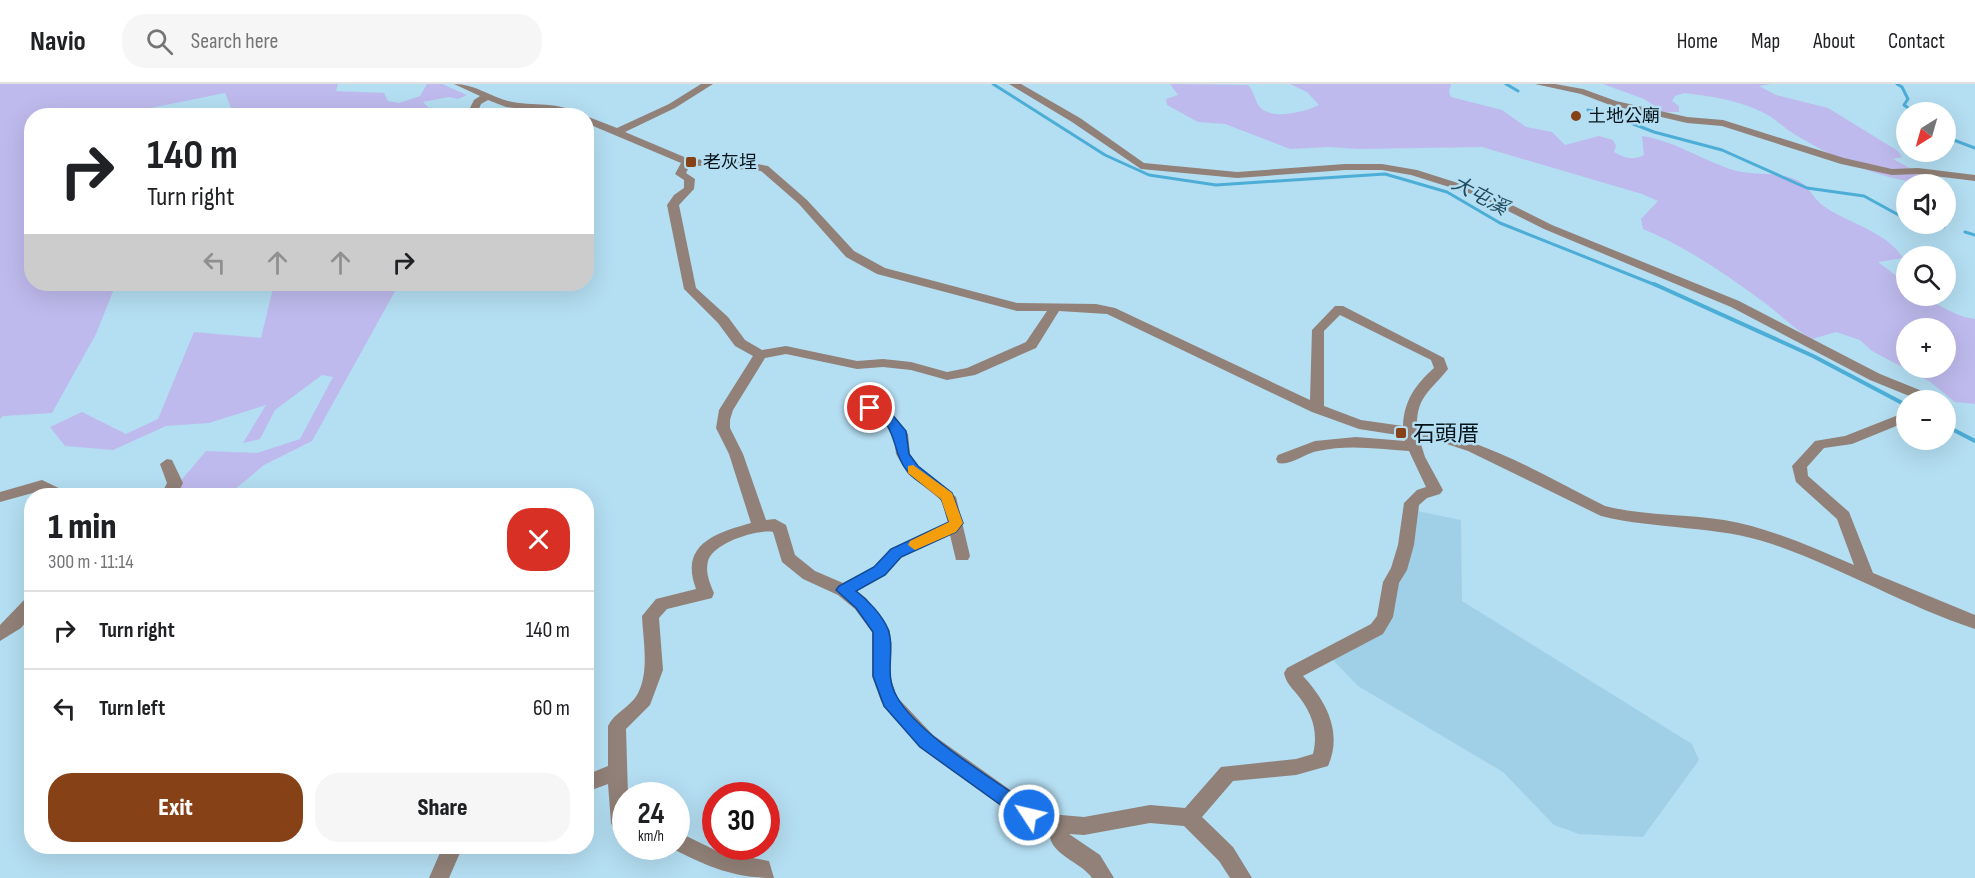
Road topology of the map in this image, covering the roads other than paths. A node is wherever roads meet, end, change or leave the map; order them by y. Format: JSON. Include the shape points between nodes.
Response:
{"nodes":[{"id":1,"x":459,"y":84,"type":"edge"},
{"id":2,"x":708,"y":84,"type":"edge"},
{"id":3,"x":1014,"y":84,"type":"edge"},
{"id":4,"x":1540,"y":84,"type":"edge"},
{"id":5,"x":486,"y":97,"type":"junction"},
{"id":6,"x":474,"y":108,"type":"edge"},
{"id":7,"x":544,"y":108,"type":"edge"},
{"id":8,"x":594,"y":122,"type":"edge"},
{"id":9,"x":620,"y":131,"type":"junction"},
{"id":10,"x":687,"y":162,"type":"junction"},
{"id":11,"x":1975,"y":178,"type":"edge"},
{"id":12,"x":1056,"y":307,"type":"junction"},
{"id":13,"x":760,"y":355,"type":"junction"},
{"id":14,"x":1907,"y":390,"type":"edge"},
{"id":15,"x":870,"y":408,"type":"dead end"},
{"id":16,"x":1317,"y":409,"type":"junction"},
{"id":17,"x":1896,"y":421,"type":"edge"},
{"id":18,"x":1410,"y":430,"type":"junction"},
{"id":19,"x":1415,"y":447,"type":"junction"},
{"id":20,"x":1283,"y":459,"type":"dead end"},
{"id":21,"x":167,"y":464,"type":"dead end"},
{"id":22,"x":32,"y":488,"type":"edge"},
{"id":23,"x":47,"y":488,"type":"edge"},
{"id":24,"x":172,"y":488,"type":"edge"},
{"id":25,"x":24,"y":490,"type":"edge"},
{"id":26,"x":0,"y":497,"type":"edge"},
{"id":27,"x":956,"y":523,"type":"junction"},
{"id":28,"x":760,"y":526,"type":"junction"},
{"id":29,"x":962,"y":556,"type":"dead end"},
{"id":30,"x":1867,"y":578,"type":"junction"},
{"id":31,"x":844,"y":590,"type":"junction"},
{"id":32,"x":24,"y":612,"type":"edge"},
{"id":33,"x":1975,"y":622,"type":"edge"},
{"id":34,"x":0,"y":634,"type":"edge"},
{"id":35,"x":617,"y":771,"type":"junction"},
{"id":36,"x":594,"y":781,"type":"edge"},
{"id":37,"x":618,"y":782,"type":"edge"},
{"id":38,"x":1189,"y":817,"type":"junction"},
{"id":39,"x":1061,"y":825,"type":"junction"},
{"id":40,"x":690,"y":847,"type":"edge"},
{"id":41,"x":450,"y":854,"type":"edge"},
{"id":42,"x":439,"y":878,"type":"edge"},
{"id":43,"x":764,"y":878,"type":"edge"},
{"id":44,"x":1104,"y":878,"type":"edge"},
{"id":45,"x":1242,"y":878,"type":"edge"}],
"edges":[{"from":1,"to":5,"type":"street"},
{"from":2,"to":9,"type":"street"},
{"from":3,"to":14,"type":"street","via":[[1076,120],[1141,166],[1237,175],[1382,166],[1482,194],[1548,226],[1735,304]]},
{"from":4,"to":11,"type":"street","via":[[1687,120],[1723,123],[1841,161],[1892,172]]},
{"from":5,"to":6,"type":"street"},
{"from":5,"to":7,"type":"street","via":[[506,104]]},
{"from":8,"to":9,"type":"street"},
{"from":9,"to":10,"type":"street","via":[[632,140]]},
{"from":10,"to":12,"type":"street","via":[[764,168],[803,202],[850,254],[881,271],[1017,307]]},
{"from":10,"to":13,"type":"street","via":[[680,174],[690,179],[690,189],[678,197],[674,206],[690,289],[741,343]]},
{"from":12,"to":13,"type":"street","via":[[1031,345],[970,372],[947,376],[911,366],[857,365],[786,350]]},
{"from":12,"to":16,"type":"street","via":[[1096,308],[1125,317]]},
{"from":13,"to":28,"type":"street","via":[[726,410],[723,428]]},
{"from":15,"to":27,"type":"street","via":[[880,409],[901,434],[903,454],[913,470],[948,497]]},
{"from":16,"to":18,"type":"street","via":[[1359,424]]},
{"from":16,"to":18,"type":"street","via":[[1318,330],[1339,309],[1437,358],[1441,369],[1426,380],[1413,399]]},
{"from":17,"to":30,"type":"street","via":[[1847,441],[1820,444],[1799,466],[1801,478],[1844,516]]},
{"from":18,"to":19,"type":"street"},
{"from":18,"to":30,"type":"street","via":[[1473,447],[1601,510],[1724,526],[1776,539]]},
{"from":19,"to":20,"type":"street","via":[[1345,443],[1315,446]]},
{"from":19,"to":38,"type":"street","via":[[1435,490],[1412,503],[1406,545],[1391,582],[1385,616],[1377,629],[1293,673],[1312,698],[1327,734],[1321,760],[1296,767],[1228,773]]},
{"from":21,"to":24,"type":"street","via":[[175,483]]},
{"from":22,"to":23,"type":"street"},
{"from":25,"to":26,"type":"street"},
{"from":27,"to":29,"type":"street"},
{"from":27,"to":31,"type":"street","via":[[896,553],[880,571]]},
{"from":28,"to":31,"type":"street","via":[[775,525],[780,529],[788,558],[809,574]]},
{"from":28,"to":35,"type":"street","via":[[713,542],[706,550],[699,570],[706,593],[662,604],[650,616],[654,670],[644,700],[617,726]]},
{"from":30,"to":33,"type":"street"},
{"from":31,"to":39,"type":"street","via":[[861,604],[881,631],[881,676],[890,702],[926,741],[1029,815]]},
{"from":32,"to":34,"type":"street"},
{"from":35,"to":36,"type":"street"},
{"from":35,"to":37,"type":"street"},
{"from":38,"to":39,"type":"street","via":[[1150,814]]},
{"from":38,"to":45,"type":"street","via":[[1226,854]]},
{"from":39,"to":44,"type":"street","via":[[1062,842],[1093,862]]},
{"from":40,"to":43,"type":"street","via":[[717,861],[762,868]]},
{"from":41,"to":42,"type":"street"}]}
